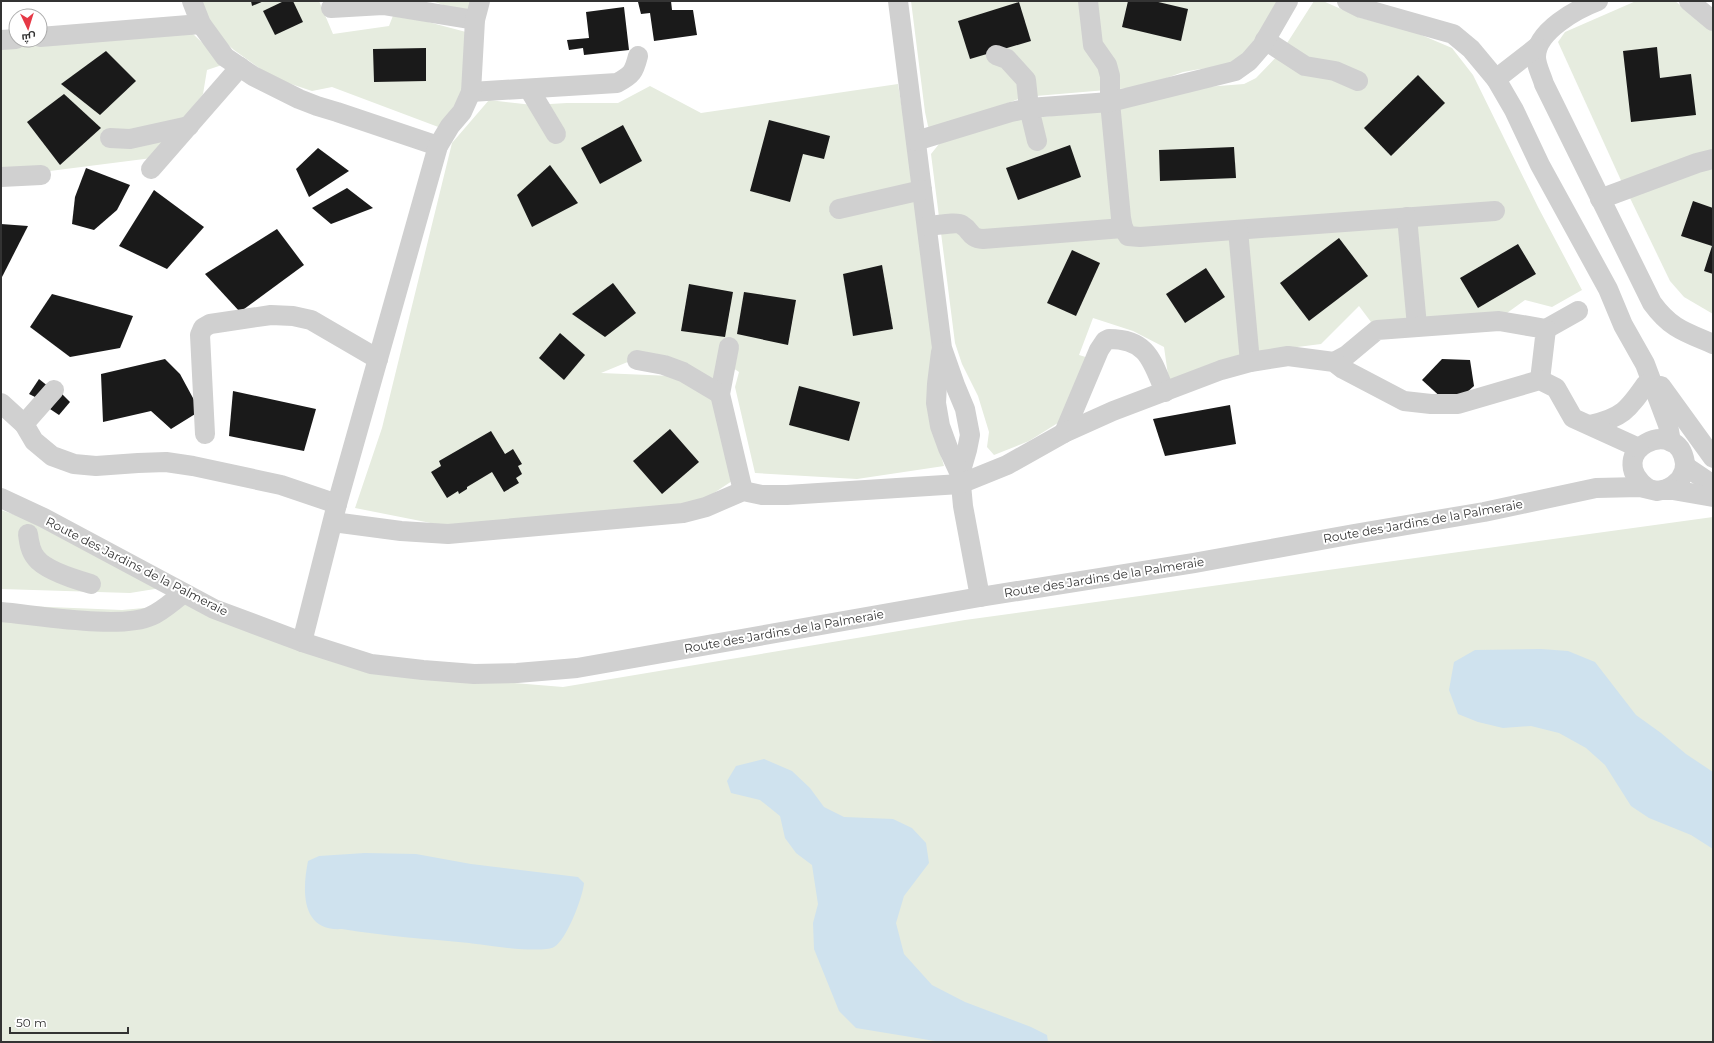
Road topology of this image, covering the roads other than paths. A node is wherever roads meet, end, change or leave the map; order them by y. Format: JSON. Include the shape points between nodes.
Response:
{"nodes":[{"id":1,"x":192,"y":1,"type":"edge"},
{"id":2,"x":480,"y":1,"type":"edge"},
{"id":3,"x":898,"y":1,"type":"edge"},
{"id":4,"x":1088,"y":1,"type":"edge"},
{"id":5,"x":1288,"y":1,"type":"edge"},
{"id":6,"x":1347,"y":1,"type":"edge"},
{"id":7,"x":1598,"y":1,"type":"edge"},
{"id":8,"x":1689,"y":1,"type":"edge"},
{"id":9,"x":331,"y":8,"type":"dead end"},
{"id":10,"x":475,"y":20,"type":"junction"},
{"id":11,"x":1713,"y":21,"type":"edge"},
{"id":12,"x":201,"y":24,"type":"junction"},
{"id":13,"x":48,"y":36,"type":"edge"},
{"id":14,"x":1265,"y":40,"type":"junction"},
{"id":15,"x":1537,"y":47,"type":"junction"},
{"id":16,"x":638,"y":56,"type":"dead end"},
{"id":17,"x":996,"y":56,"type":"dead end"},
{"id":18,"x":240,"y":67,"type":"junction"},
{"id":19,"x":1496,"y":79,"type":"junction"},
{"id":20,"x":1358,"y":81,"type":"dead end"},
{"id":21,"x":529,"y":89,"type":"junction"},
{"id":22,"x":471,"y":92,"type":"junction"},
{"id":23,"x":1110,"y":102,"type":"junction"},
{"id":24,"x":1029,"y":108,"type":"junction"},
{"id":25,"x":189,"y":126,"type":"junction"},
{"id":26,"x":556,"y":134,"type":"dead end"},
{"id":27,"x":110,"y":138,"type":"dead end"},
{"id":28,"x":1037,"y":141,"type":"dead end"},
{"id":29,"x":916,"y":142,"type":"junction"},
{"id":30,"x":438,"y":146,"type":"junction"},
{"id":31,"x":1713,"y":159,"type":"edge"},
{"id":32,"x":151,"y":169,"type":"dead end"},
{"id":33,"x":41,"y":175,"type":"dead end"},
{"id":34,"x":1,"y":177,"type":"edge"},
{"id":35,"x":922,"y":190,"type":"junction"},
{"id":36,"x":1600,"y":199,"type":"junction"},
{"id":37,"x":839,"y":209,"type":"dead end"},
{"id":38,"x":1495,"y":211,"type":"dead end"},
{"id":39,"x":1408,"y":217,"type":"junction"},
{"id":40,"x":927,"y":226,"type":"junction"},
{"id":41,"x":1123,"y":228,"type":"junction"},
{"id":42,"x":1238,"y":230,"type":"junction"},
{"id":43,"x":1578,"y":311,"type":"dead end"},
{"id":44,"x":1417,"y":326,"type":"junction"},
{"id":45,"x":1546,"y":329,"type":"junction"},
{"id":46,"x":1713,"y":344,"type":"edge"},
{"id":47,"x":729,"y":347,"type":"dead end"},
{"id":48,"x":942,"y":348,"type":"junction"},
{"id":49,"x":378,"y":359,"type":"junction"},
{"id":50,"x":637,"y":360,"type":"dead end"},
{"id":51,"x":1250,"y":362,"type":"junction"},
{"id":52,"x":1334,"y":362,"type":"junction"},
{"id":53,"x":1645,"y":364,"type":"junction"},
{"id":54,"x":1540,"y":380,"type":"junction"},
{"id":55,"x":1646,"y":384,"type":"junction"},
{"id":56,"x":54,"y":390,"type":"dead end"},
{"id":57,"x":1165,"y":392,"type":"junction"},
{"id":58,"x":720,"y":394,"type":"junction"},
{"id":59,"x":1,"y":403,"type":"edge"},
{"id":60,"x":24,"y":424,"type":"junction"},
{"id":61,"x":1590,"y":425,"type":"junction"},
{"id":62,"x":205,"y":434,"type":"dead end"},
{"id":63,"x":1064,"y":434,"type":"junction"},
{"id":64,"x":1671,"y":442,"type":"junction"},
{"id":65,"x":1641,"y":450,"type":"junction"},
{"id":66,"x":1713,"y":458,"type":"edge"},
{"id":67,"x":1685,"y":466,"type":"junction"},
{"id":68,"x":960,"y":479,"type":"junction"},
{"id":69,"x":1713,"y":485,"type":"edge"},
{"id":70,"x":1596,"y":488,"type":"junction"},
{"id":71,"x":1647,"y":488,"type":"junction"},
{"id":72,"x":1667,"y":489,"type":"junction"},
{"id":73,"x":743,"y":491,"type":"junction"},
{"id":74,"x":1713,"y":497,"type":"edge"},
{"id":75,"x":1,"y":498,"type":"edge"},
{"id":76,"x":20,"y":506,"type":"junction"},
{"id":77,"x":335,"y":513,"type":"junction"},
{"id":78,"x":44,"y":518,"type":"junction"},
{"id":79,"x":28,"y":534,"type":"junction"},
{"id":80,"x":92,"y":584,"type":"dead end"},
{"id":81,"x":184,"y":592,"type":"junction"},
{"id":82,"x":980,"y":597,"type":"junction"},
{"id":83,"x":1,"y":612,"type":"edge"},
{"id":84,"x":302,"y":642,"type":"junction"}],
"edges":[{"from":1,"to":12,"type":"street"},
{"from":2,"to":10,"type":"street"},
{"from":3,"to":29,"type":"street"},
{"from":4,"to":23,"type":"street","via":[[1093,45],[1107,65],[1110,76]]},
{"from":5,"to":14,"type":"street"},
{"from":6,"to":19,"type":"street","via":[[1361,8],[1453,34],[1471,49]]},
{"from":7,"to":15,"type":"street","via":[[1557,24],[1545,34]]},
{"from":8,"to":11,"type":"street"},
{"from":9,"to":10,"type":"street","via":[[383,5]]},
{"from":10,"to":22,"type":"street"},
{"from":12,"to":13,"type":"street"},
{"from":12,"to":18,"type":"street","via":[[225,56]]},
{"from":14,"to":20,"type":"street","via":[[1305,66],[1335,71]]},
{"from":14,"to":23,"type":"street","via":[[1249,61],[1235,71]]},
{"from":15,"to":19,"type":"street"},
{"from":15,"to":36,"type":"street","via":[[1536,58],[1544,84]]},
{"from":16,"to":21,"type":"street","via":[[634,71],[628,78],[616,83]]},
{"from":17,"to":24,"type":"street","via":[[1007,59],[1026,80]]},
{"from":18,"to":25,"type":"street"},
{"from":18,"to":30,"type":"street","via":[[299,100]]},
{"from":19,"to":53,"type":"street"},
{"from":21,"to":22,"type":"street"},
{"from":21,"to":26,"type":"street"},
{"from":22,"to":30,"type":"street","via":[[462,112]]},
{"from":23,"to":24,"type":"street"},
{"from":23,"to":41,"type":"street"},
{"from":24,"to":28,"type":"street"},
{"from":24,"to":29,"type":"street"},
{"from":25,"to":27,"type":"street","via":[[130,139]]},
{"from":25,"to":32,"type":"street"},
{"from":29,"to":35,"type":"street"},
{"from":30,"to":49,"type":"street"},
{"from":31,"to":36,"type":"street"},
{"from":33,"to":34,"type":"street"},
{"from":35,"to":37,"type":"street"},
{"from":35,"to":40,"type":"street"},
{"from":36,"to":46,"type":"street","via":[[1643,287],[1662,316],[1676,328]]},
{"from":38,"to":39,"type":"street"},
{"from":39,"to":42,"type":"street"},
{"from":39,"to":44,"type":"street"},
{"from":40,"to":41,"type":"street","via":[[962,224],[972,237],[983,239]]},
{"from":40,"to":48,"type":"street"},
{"from":41,"to":42,"type":"street","via":[[1128,236],[1140,238]]},
{"from":42,"to":51,"type":"street"},
{"from":43,"to":45,"type":"street"},
{"from":44,"to":45,"type":"street","via":[[1498,321]]},
{"from":44,"to":52,"type":"street","via":[[1377,330],[1347,355]]},
{"from":45,"to":54,"type":"street"},
{"from":47,"to":58,"type":"street"},
{"from":48,"to":68,"type":"street","via":[[936,384],[936,403],[940,426]]},
{"from":48,"to":68,"type":"street","via":[[965,409],[970,435]]},
{"from":49,"to":62,"type":"street","via":[[311,320],[293,316],[271,315],[210,324],[203,328],[200,335]]},
{"from":49,"to":77,"type":"street"},
{"from":50,"to":58,"type":"street","via":[[683,372]]},
{"from":51,"to":52,"type":"street","via":[[1288,356]]},
{"from":51,"to":57,"type":"street","via":[[1221,370]]},
{"from":52,"to":54,"type":"street","via":[[1404,401],[1431,404],[1458,404]]},
{"from":53,"to":55,"type":"street"},
{"from":53,"to":64,"type":"street","via":[[1668,425]]},
{"from":53,"to":66,"type":"street"},
{"from":54,"to":61,"type":"street","via":[[1556,388],[1572,418]]},
{"from":55,"to":61,"type":"street","via":[[1631,407],[1607,421]]},
{"from":55,"to":65,"type":"street","via":[[1654,419]]},
{"from":56,"to":60,"type":"street"},
{"from":57,"to":63,"type":"street","via":[[1113,411]]},
{"from":57,"to":63,"type":"street","via":[[1152,361],[1144,350],[1135,344],[1109,339],[1099,350]]},
{"from":58,"to":73,"type":"street"},
{"from":59,"to":60,"type":"street"},
{"from":60,"to":77,"type":"street","via":[[34,441],[52,456],[74,464],[96,466],[166,462],[193,466],[281,485]]},
{"from":61,"to":65,"type":"street"},
{"from":63,"to":68,"type":"street","via":[[1007,465]]},
{"from":64,"to":65,"type":"street","via":[[1660,439]]},
{"from":64,"to":67,"type":"street","via":[[1684,456]]},
{"from":65,"to":70,"type":"street","name":"Route des Jardins de la Palmeraie"},
{"from":65,"to":71,"type":"street","via":[[1634,473],[1639,482]]},
{"from":67,"to":69,"type":"street"},
{"from":67,"to":72,"type":"street","via":[[1676,484]]},
{"from":68,"to":73,"type":"street","via":[[787,495],[762,495]]},
{"from":68,"to":82,"type":"street"},
{"from":70,"to":71,"type":"street","name":"Route des Jardins de la Palmeraie"},
{"from":70,"to":82,"type":"street","name":"Route des Jardins de la Palmeraie","via":[[1484,512],[1194,563]]},
{"from":71,"to":72,"type":"street","name":"Route des Jardins de la Palmeraie","via":[[1657,491]]},
{"from":72,"to":74,"type":"street","name":"Route des Jardins de la Palmeraie"},
{"from":73,"to":77,"type":"street","via":[[706,507],[683,513],[448,534],[401,531]]},
{"from":75,"to":76,"type":"street","name":"Route des Jardins de la Palmeraie"},
{"from":76,"to":78,"type":"street","name":"Route des Jardins de la Palmeraie"},
{"from":76,"to":79,"type":"street"},
{"from":77,"to":84,"type":"street"},
{"from":78,"to":79,"type":"street"},
{"from":78,"to":81,"type":"street","name":"Route des Jardins de la Palmeraie"},
{"from":79,"to":80,"type":"street","via":[[30,548],[36,558],[45,565]]},
{"from":81,"to":83,"type":"street","via":[[151,616],[133,620],[103,622]]},
{"from":81,"to":84,"type":"street","name":"Route des Jardins de la Palmeraie","via":[[214,608]]},
{"from":82,"to":84,"type":"street","name":"Route des Jardins de la Palmeraie","via":[[577,668],[517,673],[474,674],[371,664]]}]}
